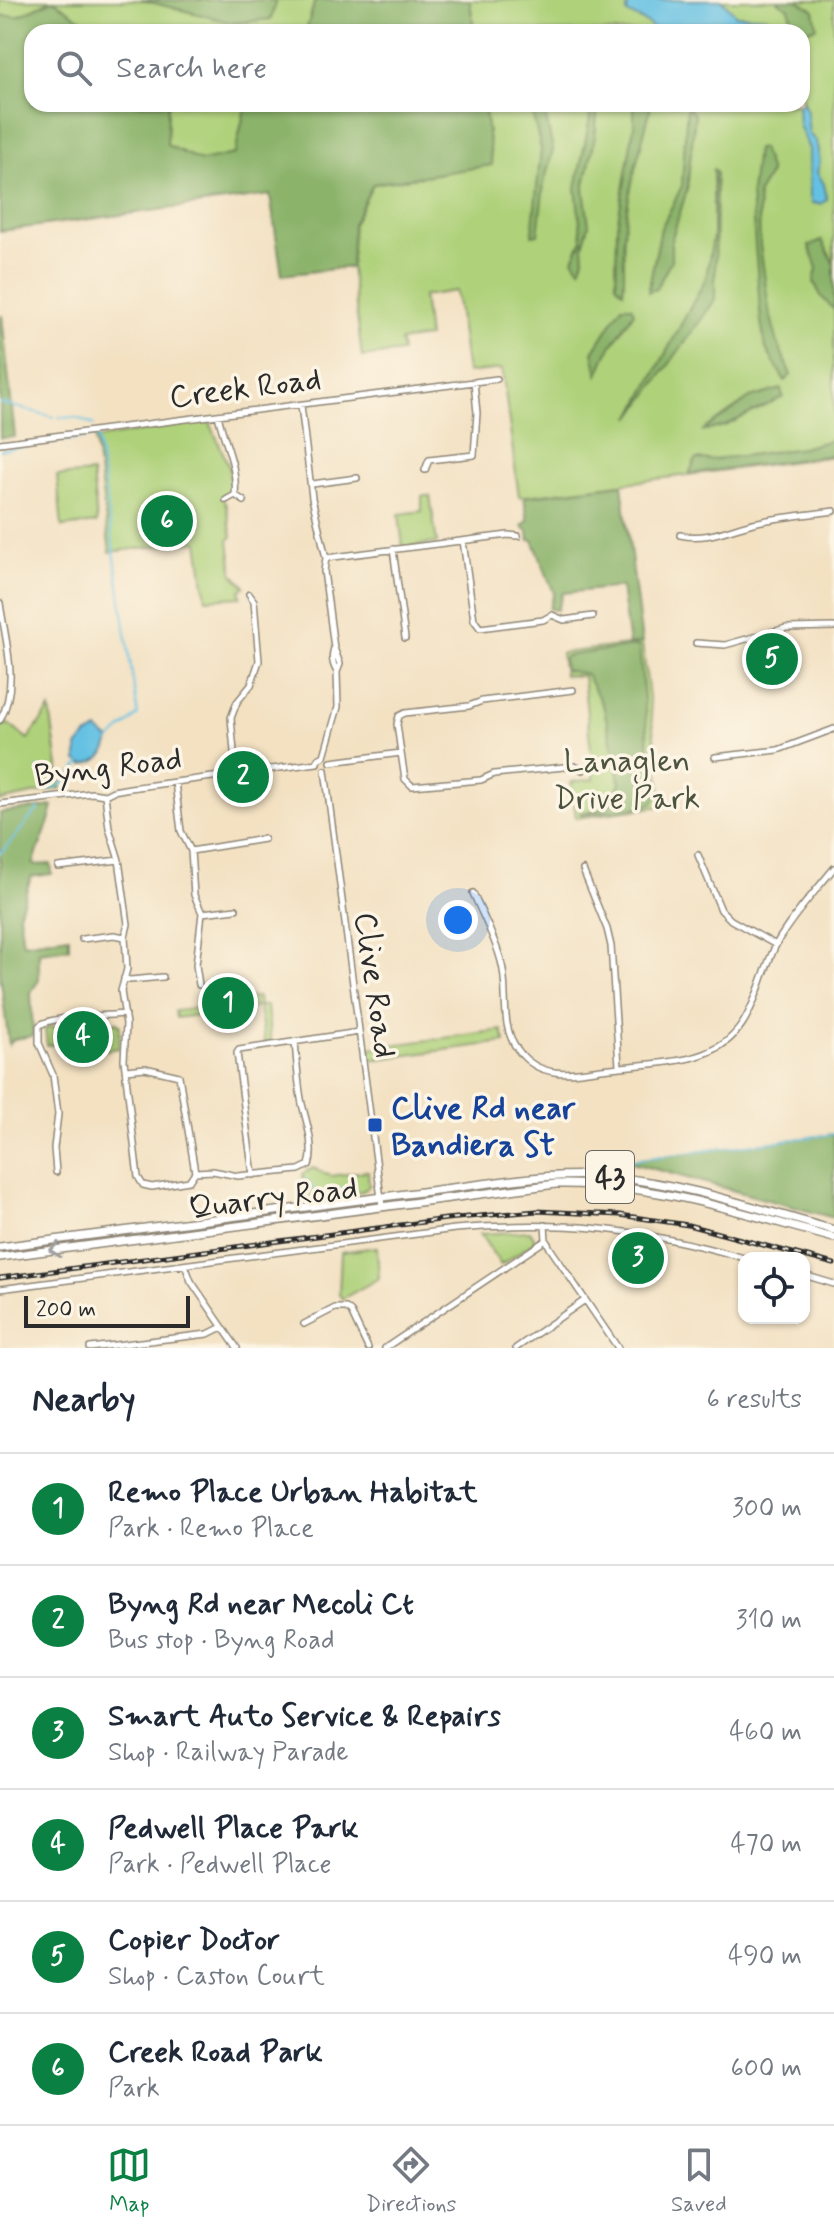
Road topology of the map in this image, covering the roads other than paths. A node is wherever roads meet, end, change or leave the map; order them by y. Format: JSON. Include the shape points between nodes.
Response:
{"nodes":[{"id":1,"x":497,"y":379,"type":"dead end"},
{"id":2,"x":474,"y":382,"type":"junction"},
{"id":3,"x":301,"y":405,"type":"junction"},
{"id":4,"x":218,"y":415,"type":"junction"},
{"id":5,"x":0,"y":443,"type":"edge"},
{"id":6,"x":425,"y":470,"type":"dead end"},
{"id":7,"x":357,"y":478,"type":"dead end"},
{"id":8,"x":312,"y":484,"type":"junction"},
{"id":9,"x":235,"y":495,"type":"junction"},
{"id":10,"x":226,"y":500,"type":"dead end"},
{"id":11,"x":244,"y":501,"type":"dead end"},
{"id":12,"x":834,"y":511,"type":"edge"},
{"id":13,"x":680,"y":535,"type":"dead end"},
{"id":14,"x":518,"y":536,"type":"dead end"},
{"id":15,"x":463,"y":541,"type":"junction"},
{"id":16,"x":393,"y":549,"type":"junction"},
{"id":17,"x":326,"y":558,"type":"junction"},
{"id":18,"x":249,"y":594,"type":"dead end"},
{"id":19,"x":0,"y":603,"type":"edge"},
{"id":20,"x":593,"y":616,"type":"dead end"},
{"id":21,"x":834,"y":627,"type":"edge"},
{"id":22,"x":405,"y":638,"type":"dead end"},
{"id":23,"x":696,"y":643,"type":"dead end"},
{"id":24,"x":9,"y":666,"type":"junction"},
{"id":25,"x":0,"y":667,"type":"edge"},
{"id":26,"x":573,"y":690,"type":"dead end"},
{"id":27,"x":0,"y":720,"type":"edge"},
{"id":28,"x":834,"y":729,"type":"edge"},
{"id":29,"x":401,"y":753,"type":"junction"},
{"id":30,"x":324,"y":756,"type":"junction"},
{"id":31,"x":715,"y":757,"type":"dead end"},
{"id":32,"x":331,"y":762,"type":"junction"},
{"id":33,"x":317,"y":763,"type":"junction"},
{"id":34,"x":325,"y":770,"type":"junction"},
{"id":35,"x":583,"y":770,"type":"dead end"},
{"id":36,"x":236,"y":774,"type":"junction"},
{"id":37,"x":175,"y":782,"type":"junction"},
{"id":38,"x":105,"y":795,"type":"junction"},
{"id":39,"x":0,"y":804,"type":"edge"},
{"id":40,"x":264,"y":839,"type":"dead end"},
{"id":41,"x":191,"y":851,"type":"junction"},
{"id":42,"x":698,"y":855,"type":"dead end"},
{"id":43,"x":119,"y":860,"type":"junction"},
{"id":44,"x":58,"y":867,"type":"dead end"},
{"id":45,"x":834,"y":868,"type":"edge"},
{"id":46,"x":583,"y":870,"type":"dead end"},
{"id":47,"x":473,"y":893,"type":"dead end"},
{"id":48,"x":236,"y":909,"type":"dead end"},
{"id":49,"x":202,"y":913,"type":"junction"},
{"id":50,"x":125,"y":937,"type":"junction"},
{"id":51,"x":82,"y":939,"type":"dead end"},
{"id":52,"x":776,"y":945,"type":"junction"},
{"id":53,"x":163,"y":977,"type":"dead end"},
{"id":54,"x":124,"y":978,"type":"junction"},
{"id":55,"x":199,"y":985,"type":"dead end"},
{"id":56,"x":125,"y":1014,"type":"junction"},
{"id":57,"x":359,"y":1032,"type":"junction"},
{"id":58,"x":295,"y":1042,"type":"junction"},
{"id":59,"x":619,"y":1066,"type":"junction"},
{"id":60,"x":126,"y":1070,"type":"junction"},
{"id":61,"x":56,"y":1172,"type":"dead end"},
{"id":62,"x":195,"y":1172,"type":"junction"},
{"id":63,"x":253,"y":1175,"type":"junction"},
{"id":64,"x":381,"y":1197,"type":"junction"},
{"id":65,"x":382,"y":1206,"type":"junction"},
{"id":66,"x":280,"y":1210,"type":"junction"},
{"id":67,"x":281,"y":1220,"type":"junction"},
{"id":68,"x":545,"y":1225,"type":"junction"},
{"id":69,"x":834,"y":1230,"type":"edge"},
{"id":70,"x":834,"y":1238,"type":"edge"},
{"id":71,"x":546,"y":1240,"type":"junction"},
{"id":72,"x":0,"y":1247,"type":"edge"},
{"id":73,"x":0,"y":1257,"type":"edge"},
{"id":74,"x":738,"y":1257,"type":"edge"},
{"id":75,"x":185,"y":1265,"type":"junction"},
{"id":76,"x":810,"y":1277,"type":"edge"},
{"id":77,"x":834,"y":1284,"type":"edge"},
{"id":78,"x":0,"y":1289,"type":"edge"},
{"id":79,"x":585,"y":1300,"type":"junction"},
{"id":80,"x":304,"y":1324,"type":"dead end"},
{"id":81,"x":222,"y":1327,"type":"junction"},
{"id":82,"x":90,"y":1348,"type":"edge"},
{"id":83,"x":237,"y":1348,"type":"edge"},
{"id":84,"x":368,"y":1348,"type":"edge"},
{"id":85,"x":385,"y":1348,"type":"edge"},
{"id":86,"x":516,"y":1348,"type":"edge"},
{"id":87,"x":618,"y":1348,"type":"edge"}],
"edges":[{"from":1,"to":2,"type":"street","name":"Creek Road"},
{"from":2,"to":3,"type":"street","name":"Creek Road"},
{"from":2,"to":6,"type":"street","via":[[475,452],[429,460]]},
{"from":3,"to":4,"type":"street","name":"Creek Road"},
{"from":3,"to":8,"type":"street"},
{"from":4,"to":5,"type":"street","name":"Creek Road"},
{"from":4,"to":9,"type":"street","via":[[234,463]]},
{"from":7,"to":8,"type":"street"},
{"from":8,"to":17,"type":"street"},
{"from":9,"to":10,"type":"street"},
{"from":9,"to":11,"type":"street"},
{"from":12,"to":13,"type":"street","via":[[752,523],[707,537]]},
{"from":14,"to":15,"type":"street"},
{"from":15,"to":16,"type":"street"},
{"from":15,"to":20,"type":"street","via":[[478,626],[552,615],[564,620]]},
{"from":16,"to":17,"type":"street"},
{"from":16,"to":22,"type":"street"},
{"from":17,"to":30,"type":"street","via":[[338,654],[338,707]]},
{"from":18,"to":36,"type":"street","via":[[259,661],[231,718]]},
{"from":19,"to":24,"type":"street"},
{"from":21,"to":23,"type":"street","via":[[786,628],[725,645]]},
{"from":24,"to":25,"type":"street"},
{"from":24,"to":27,"type":"street","via":[[11,694]]},
{"from":26,"to":29,"type":"street","via":[[402,714],[397,724]]},
{"from":28,"to":31,"type":"street","via":[[778,750]]},
{"from":29,"to":32,"type":"street"},
{"from":29,"to":35,"type":"street","via":[[405,779],[412,786],[574,766]]},
{"from":30,"to":32,"type":"street"},
{"from":30,"to":33,"type":"street"},
{"from":32,"to":34,"type":"street"},
{"from":33,"to":34,"type":"street"},
{"from":33,"to":36,"type":"street","name":"Byng Road"},
{"from":34,"to":57,"type":"street","name":"Clive Road"},
{"from":36,"to":37,"type":"street","name":"Byng Road"},
{"from":37,"to":38,"type":"street","name":"Byng Road"},
{"from":37,"to":41,"type":"street","via":[[181,831]]},
{"from":38,"to":39,"type":"street","name":"Byng Road"},
{"from":38,"to":43,"type":"street"},
{"from":40,"to":41,"type":"street"},
{"from":41,"to":49,"type":"street","via":[[194,895]]},
{"from":42,"to":52,"type":"street","via":[[721,910]]},
{"from":43,"to":44,"type":"street"},
{"from":43,"to":50,"type":"street","via":[[128,924]]},
{"from":45,"to":52,"type":"street"},
{"from":46,"to":59,"type":"street","via":[[611,946]]},
{"from":47,"to":59,"type":"street","via":[[502,964],[508,1031],[524,1058],[557,1074]]},
{"from":48,"to":49,"type":"street"},
{"from":49,"to":55,"type":"street"},
{"from":50,"to":51,"type":"street"},
{"from":50,"to":54,"type":"street"},
{"from":52,"to":59,"type":"street","via":[[750,1014],[729,1041],[703,1055]]},
{"from":53,"to":54,"type":"street"},
{"from":54,"to":56,"type":"street"},
{"from":56,"to":60,"type":"street"},
{"from":56,"to":61,"type":"street","via":[[56,1019],[39,1026],[58,1114]]},
{"from":57,"to":58,"type":"street"},
{"from":57,"to":64,"type":"street","name":"Clive Road"},
{"from":58,"to":63,"type":"street","via":[[311,1159],[304,1169]]},
{"from":58,"to":63,"type":"street","via":[[237,1053]]},
{"from":60,"to":62,"type":"street","via":[[145,1068],[179,1076]]},
{"from":60,"to":62,"type":"street","via":[[143,1185],[185,1182]]},
{"from":62,"to":63,"type":"street"},
{"from":64,"to":65,"type":"street","name":"Clive Road"},
{"from":64,"to":66,"type":"main road","name":"Quarry Road","number":"43"},
{"from":64,"to":69,"type":"main road","name":"Quarry Road","number":"43","via":[[544,1177],[610,1177],[676,1188]]},
{"from":65,"to":67,"type":"main road","name":"Quarry Road","number":"43"},
{"from":65,"to":70,"type":"main road","name":"Quarry Road","number":"43","via":[[533,1186],[597,1184],[675,1195]]},
{"from":66,"to":67,"type":"main road"},
{"from":66,"to":72,"type":"main road","name":"Quarry Road","number":"43"},
{"from":67,"to":73,"type":"main road","name":"Quarry Road","number":"43","one_way":true},
{"from":68,"to":71,"type":"street"},
{"from":68,"to":74,"type":"street","via":[[638,1232]]},
{"from":68,"to":75,"type":"street","via":[[455,1229]]},
{"from":71,"to":79,"type":"street"},
{"from":71,"to":85,"type":"street"},
{"from":75,"to":78,"type":"street"},
{"from":75,"to":81,"type":"street"},
{"from":76,"to":77,"type":"street"},
{"from":79,"to":86,"type":"street"},
{"from":79,"to":87,"type":"street"},
{"from":80,"to":84,"type":"street","via":[[346,1308]]},
{"from":81,"to":82,"type":"street","via":[[208,1334]]},
{"from":81,"to":83,"type":"street"}]}
